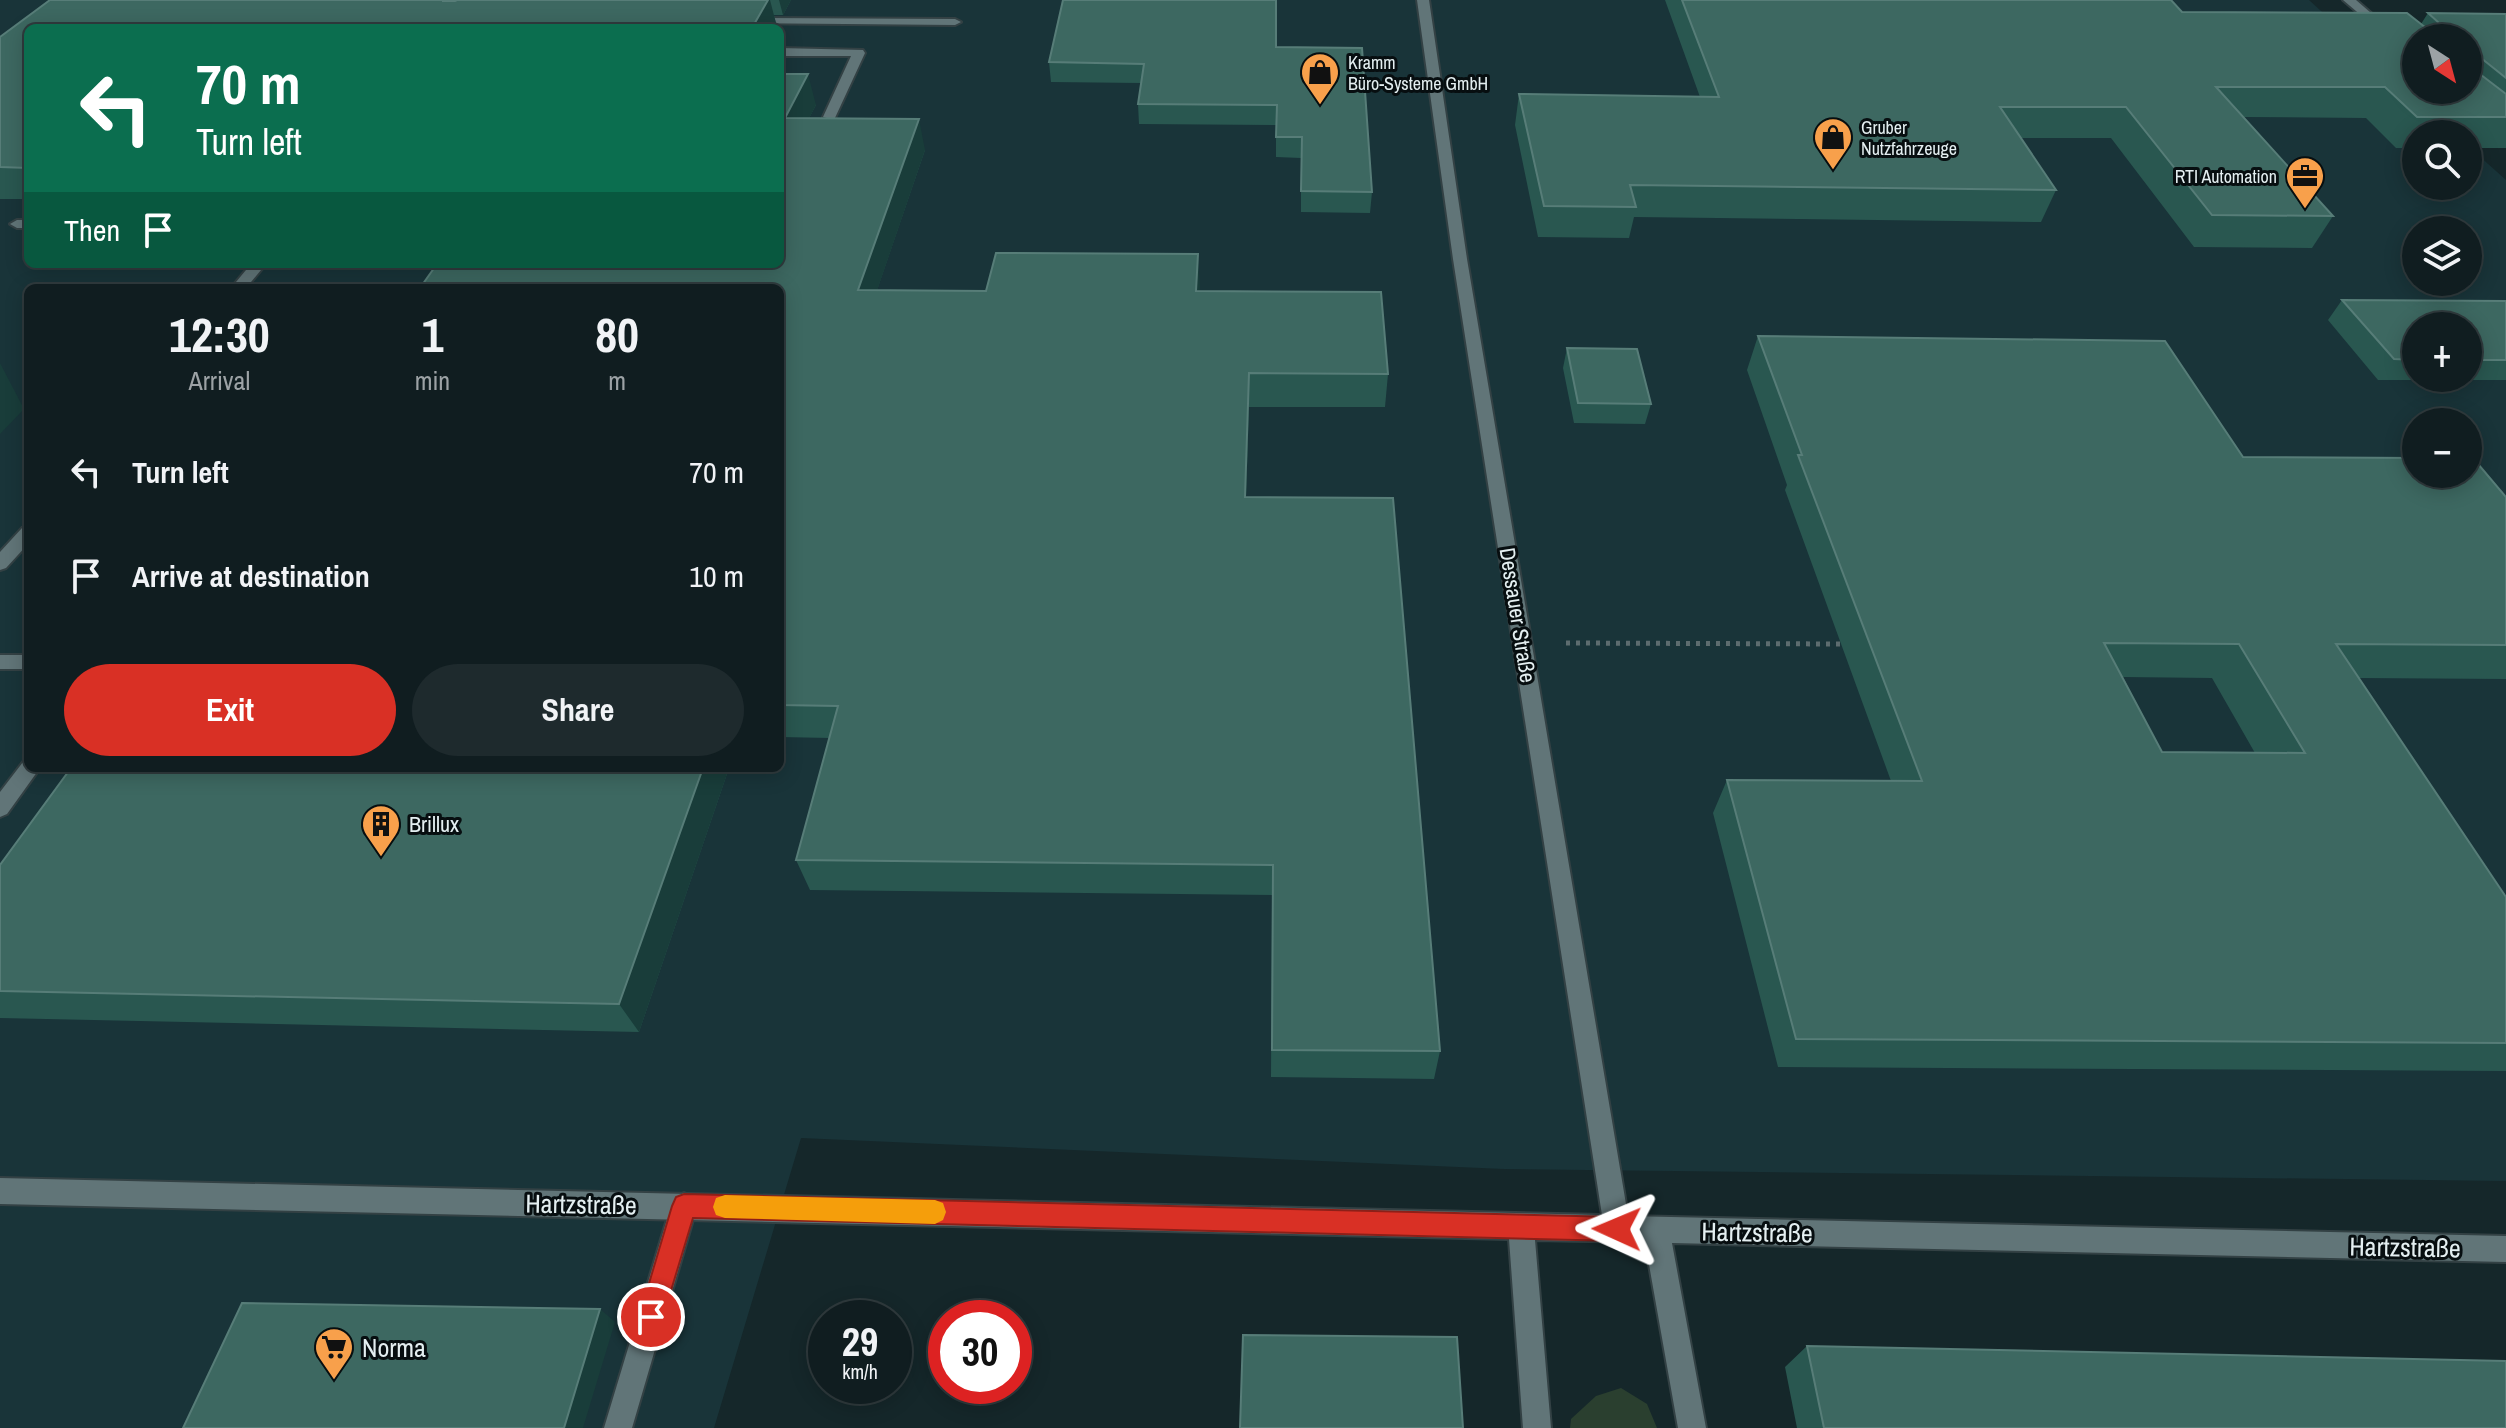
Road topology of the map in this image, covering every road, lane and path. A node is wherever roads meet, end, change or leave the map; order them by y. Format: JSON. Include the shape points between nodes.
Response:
{"nodes":[{"id":1,"x":1423,"y":0,"type":"edge"},
{"id":2,"x":2349,"y":0,"type":"edge"},
{"id":3,"x":736,"y":21,"type":"edge"},
{"id":4,"x":955,"y":22,"type":"dead end"},
{"id":5,"x":2402,"y":46,"type":"edge"},
{"id":6,"x":784,"y":52,"type":"edge"},
{"id":7,"x":829,"y":117,"type":"edge"},
{"id":8,"x":256,"y":268,"type":"edge"},
{"id":9,"x":242,"y":284,"type":"edge"},
{"id":10,"x":24,"y":537,"type":"edge"},
{"id":11,"x":0,"y":564,"type":"edge"},
{"id":12,"x":1522,"y":643,"type":"junction"},
{"id":13,"x":1841,"y":644,"type":"dead end"},
{"id":14,"x":0,"y":662,"type":"edge"},
{"id":15,"x":24,"y":662,"type":"edge"},
{"id":16,"x":27,"y":772,"type":"edge"},
{"id":17,"x":0,"y":808,"type":"edge"},
{"id":18,"x":0,"y":1191,"type":"edge"},
{"id":19,"x":684,"y":1206,"type":"junction"},
{"id":20,"x":1521,"y":1226,"type":"junction"},
{"id":21,"x":1617,"y":1229,"type":"junction"},
{"id":22,"x":1656,"y":1230,"type":"junction"},
{"id":23,"x":2506,"y":1249,"type":"edge"},
{"id":24,"x":618,"y":1428,"type":"edge"},
{"id":25,"x":1537,"y":1428,"type":"edge"},
{"id":26,"x":1692,"y":1428,"type":"edge"}],
"edges":[{"from":1,"to":12,"type":"street","name":"Dessauer Straße"},
{"from":2,"to":5,"type":"street"},
{"from":3,"to":4,"type":"street"},
{"from":6,"to":7,"type":"street","via":[[859,53]]},
{"from":8,"to":9,"type":"street"},
{"from":10,"to":11,"type":"street"},
{"from":12,"to":13,"type":"path"},
{"from":12,"to":21,"type":"street","name":"Dessauer Straße"},
{"from":14,"to":15,"type":"street"},
{"from":16,"to":17,"type":"street"},
{"from":18,"to":19,"type":"street","name":"Hartzstraße"},
{"from":19,"to":20,"type":"street","name":"Hartzstraße"},
{"from":19,"to":24,"type":"street"},
{"from":20,"to":21,"type":"street","name":"Hartzstraße"},
{"from":20,"to":25,"type":"street"},
{"from":21,"to":22,"type":"street","name":"Hartzstraße"},
{"from":22,"to":23,"type":"street","name":"Hartzstraße"},
{"from":22,"to":26,"type":"street"}]}
